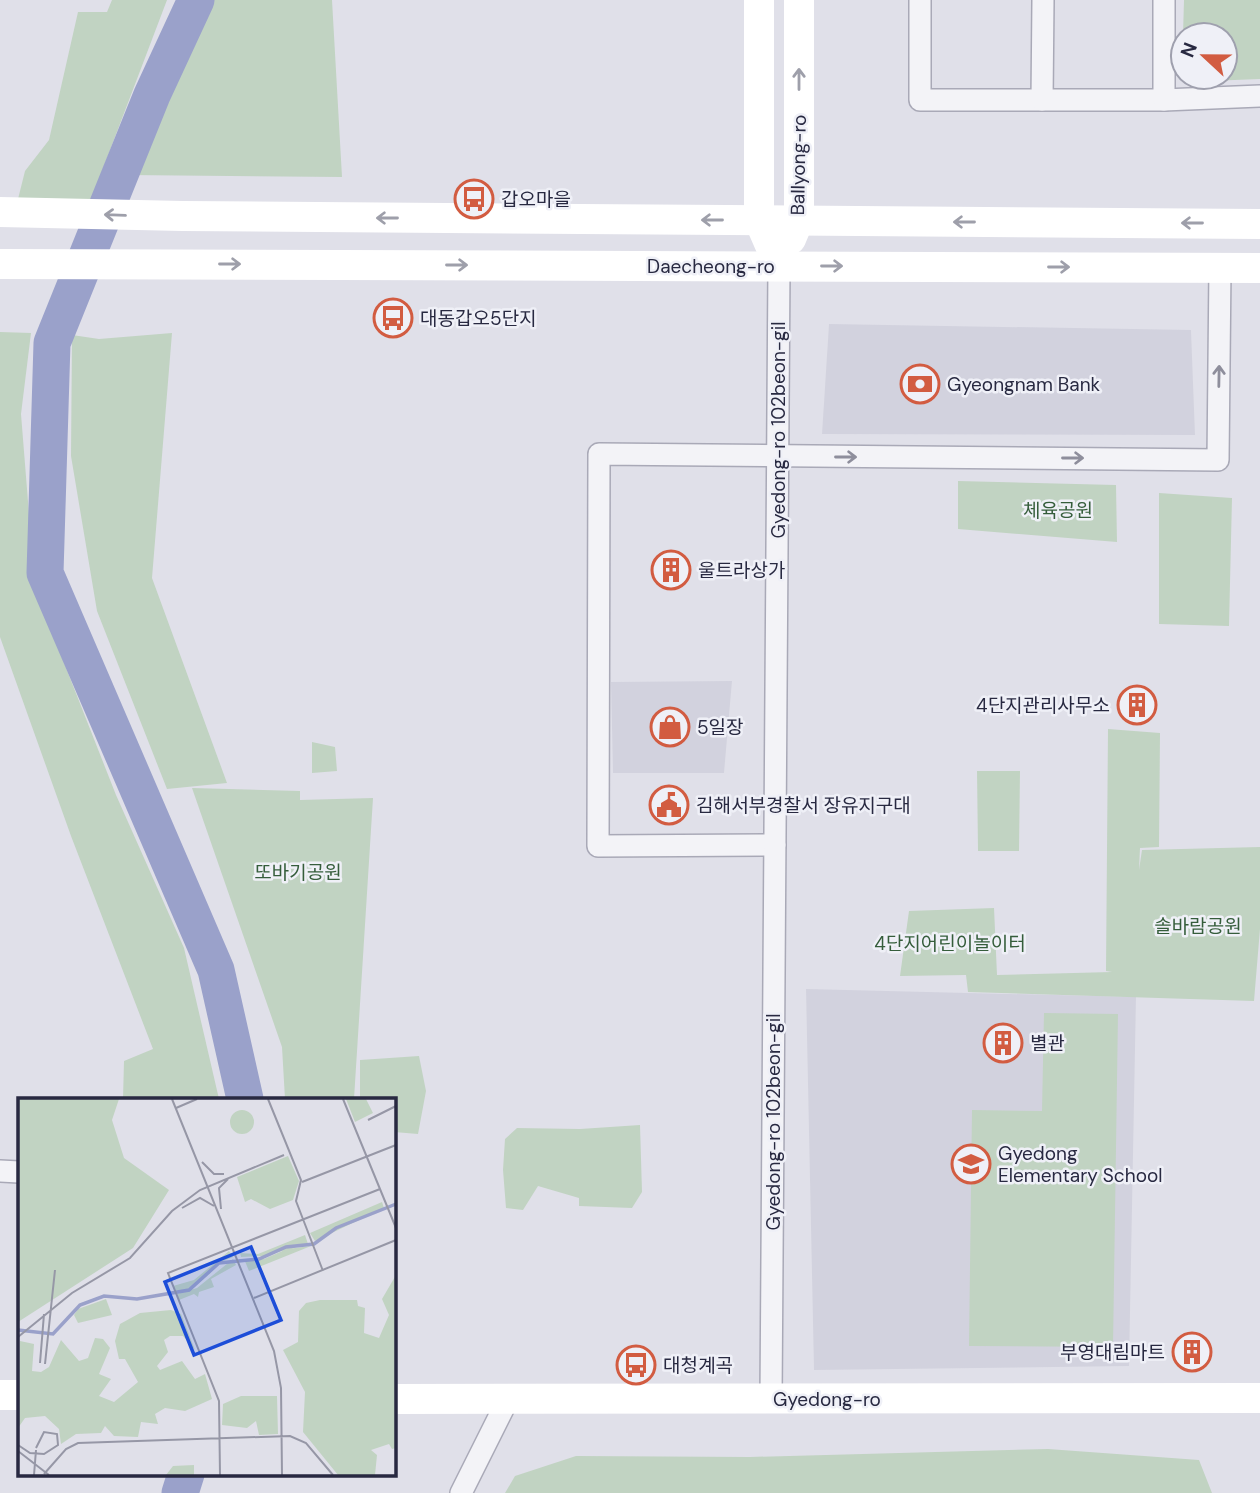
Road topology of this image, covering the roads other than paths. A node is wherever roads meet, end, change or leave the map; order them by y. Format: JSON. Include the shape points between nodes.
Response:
{"nodes":[{"id":1,"x":759,"y":0,"type":"edge"},
{"id":2,"x":799,"y":0,"type":"edge"},
{"id":3,"x":920,"y":0,"type":"edge"},
{"id":4,"x":1043,"y":0,"type":"edge"},
{"id":5,"x":1164,"y":0,"type":"edge"},
{"id":6,"x":1260,"y":96,"type":"edge"},
{"id":7,"x":1042,"y":100,"type":"junction"},
{"id":8,"x":1164,"y":100,"type":"junction"},
{"id":9,"x":0,"y":212,"type":"edge"},
{"id":10,"x":759,"y":220,"type":"junction"},
{"id":11,"x":799,"y":220,"type":"junction"},
{"id":12,"x":1260,"y":224,"type":"edge"},
{"id":13,"x":0,"y":264,"type":"edge"},
{"id":14,"x":779,"y":266,"type":"junction"},
{"id":15,"x":1220,"y":267,"type":"junction"},
{"id":16,"x":1260,"y":268,"type":"edge"},
{"id":17,"x":778,"y":456,"type":"junction"},
{"id":18,"x":775,"y":845,"type":"junction"},
{"id":19,"x":0,"y":1171,"type":"edge"},
{"id":20,"x":18,"y":1172,"type":"edge"},
{"id":21,"x":0,"y":1395,"type":"edge"},
{"id":22,"x":18,"y":1395,"type":"edge"},
{"id":23,"x":1260,"y":1398,"type":"edge"},
{"id":24,"x":396,"y":1399,"type":"edge"},
{"id":25,"x":508,"y":1399,"type":"junction"},
{"id":26,"x":771,"y":1399,"type":"junction"},
{"id":27,"x":461,"y":1493,"type":"edge"}],
"edges":[{"from":1,"to":10,"type":"main road","name":"Ballyong-ro"},
{"from":11,"to":2,"type":"main road","name":"Ballyong-ro","one_way":true},
{"from":3,"to":7,"type":"street","via":[[920,100]]},
{"from":4,"to":7,"type":"street"},
{"from":5,"to":8,"type":"street"},
{"from":6,"to":8,"type":"street"},
{"from":7,"to":8,"type":"street"},
{"from":10,"to":9,"type":"main road","one_way":true},
{"from":10,"to":11,"type":"main road"},
{"from":10,"to":14,"type":"main road","name":"Ballyong-ro"},
{"from":12,"to":11,"type":"main road","one_way":true},
{"from":11,"to":14,"type":"main road","name":"Ballyong-ro"},
{"from":13,"to":14,"type":"main road","name":"Daecheong-ro","one_way":true},
{"from":14,"to":15,"type":"main road","name":"Daecheong-ro","one_way":true},
{"from":14,"to":17,"type":"street","name":"Gyedong-ro 102beon-gil"},
{"from":15,"to":16,"type":"main road","name":"Daecheong-ro"},
{"from":17,"to":15,"type":"street","one_way":true,"via":[[1218,460]]},
{"from":17,"to":18,"type":"street","name":"Gyedong-ro 102beon-gil"},
{"from":17,"to":18,"type":"street","via":[[598,454],[598,846]]},
{"from":18,"to":26,"type":"street","name":"Gyedong-ro 102beon-gil"},
{"from":19,"to":20,"type":"street"},
{"from":21,"to":22,"type":"main road"},
{"from":23,"to":26,"type":"main road","name":"Gyedong-ro"},
{"from":24,"to":25,"type":"main road","name":"Gyedong-ro"},
{"from":25,"to":26,"type":"main road","name":"Gyedong-ro"},
{"from":25,"to":27,"type":"street"}]}
